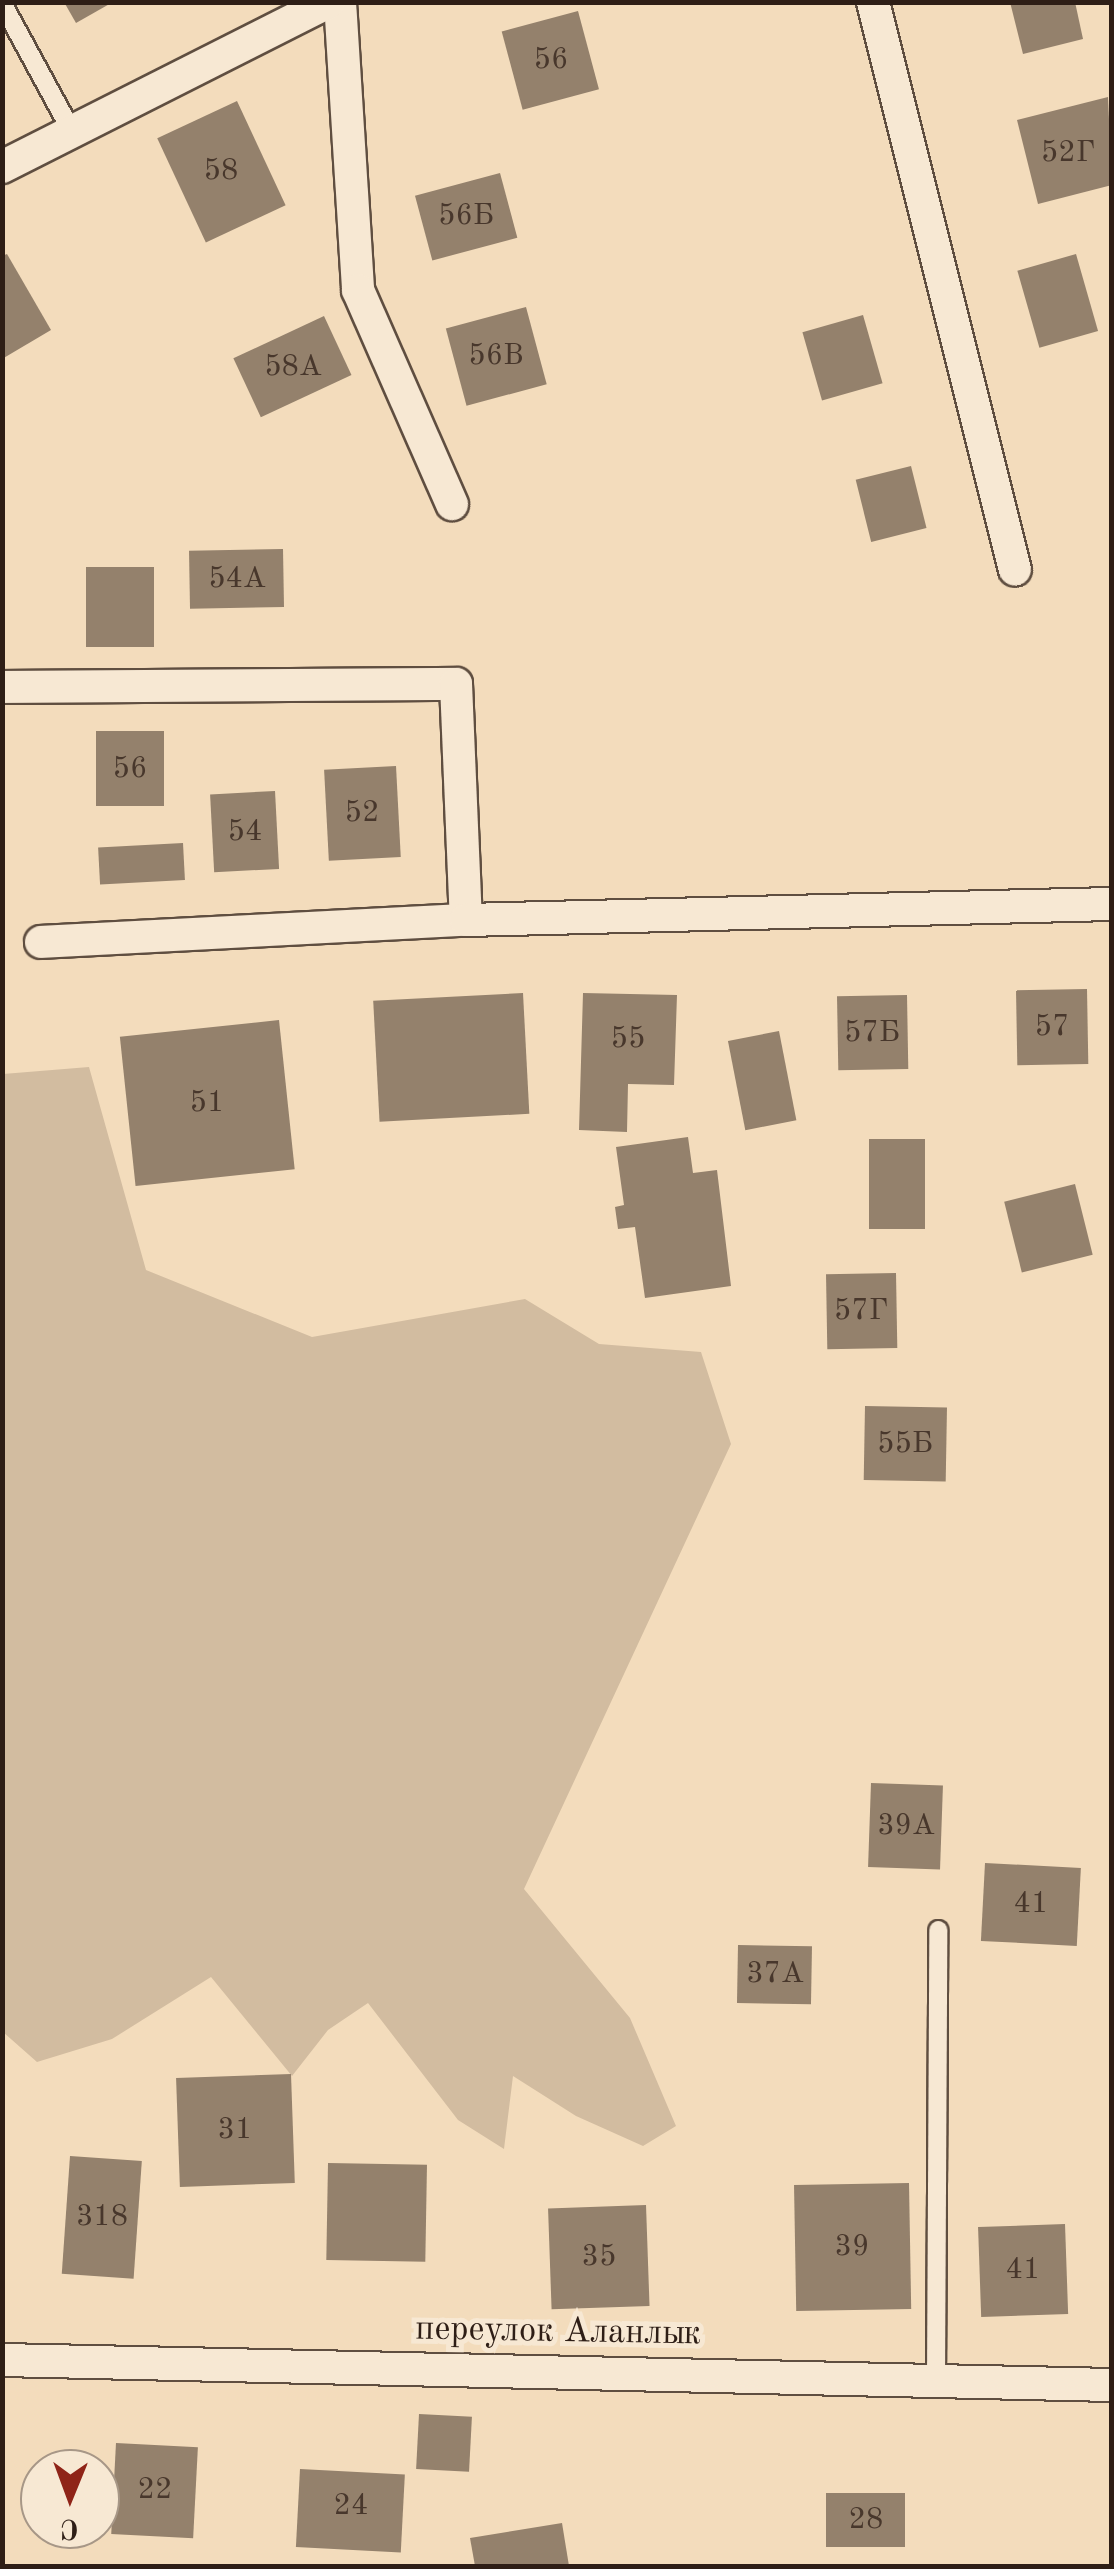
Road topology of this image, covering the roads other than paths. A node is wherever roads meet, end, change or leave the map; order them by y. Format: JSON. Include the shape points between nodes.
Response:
{"nodes":[{"id":1,"x":329,"y":2,"type":"edge"},
{"id":2,"x":340,"y":2,"type":"edge"},
{"id":3,"x":873,"y":2,"type":"edge"},
{"id":4,"x":2,"y":3,"type":"edge"},
{"id":5,"x":72,"y":132,"type":"junction"},
{"id":6,"x":2,"y":167,"type":"edge"},
{"id":7,"x":452,"y":504,"type":"dead end"},
{"id":8,"x":1014,"y":570,"type":"dead end"},
{"id":9,"x":2,"y":687,"type":"edge"},
{"id":10,"x":1112,"y":904,"type":"edge"},
{"id":11,"x":466,"y":920,"type":"junction"},
{"id":12,"x":41,"y":942,"type":"dead end"},
{"id":13,"x":938,"y":1930,"type":"dead end"},
{"id":14,"x":2,"y":2360,"type":"edge"},
{"id":15,"x":936,"y":2381,"type":"junction"},
{"id":16,"x":1112,"y":2385,"type":"edge"}],
"edges":[{"from":1,"to":5,"type":"street"},
{"from":2,"to":7,"type":"street","via":[[358,290]]},
{"from":3,"to":8,"type":"street"},
{"from":4,"to":5,"type":"lane"},
{"from":5,"to":6,"type":"street"},
{"from":9,"to":11,"type":"street","via":[[456,684]]},
{"from":10,"to":11,"type":"street"},
{"from":11,"to":12,"type":"street"},
{"from":13,"to":15,"type":"lane"},
{"from":14,"to":15,"type":"street","name":"переулок Аланлык"},
{"from":15,"to":16,"type":"street","name":"переулок Аланлык"}]}
